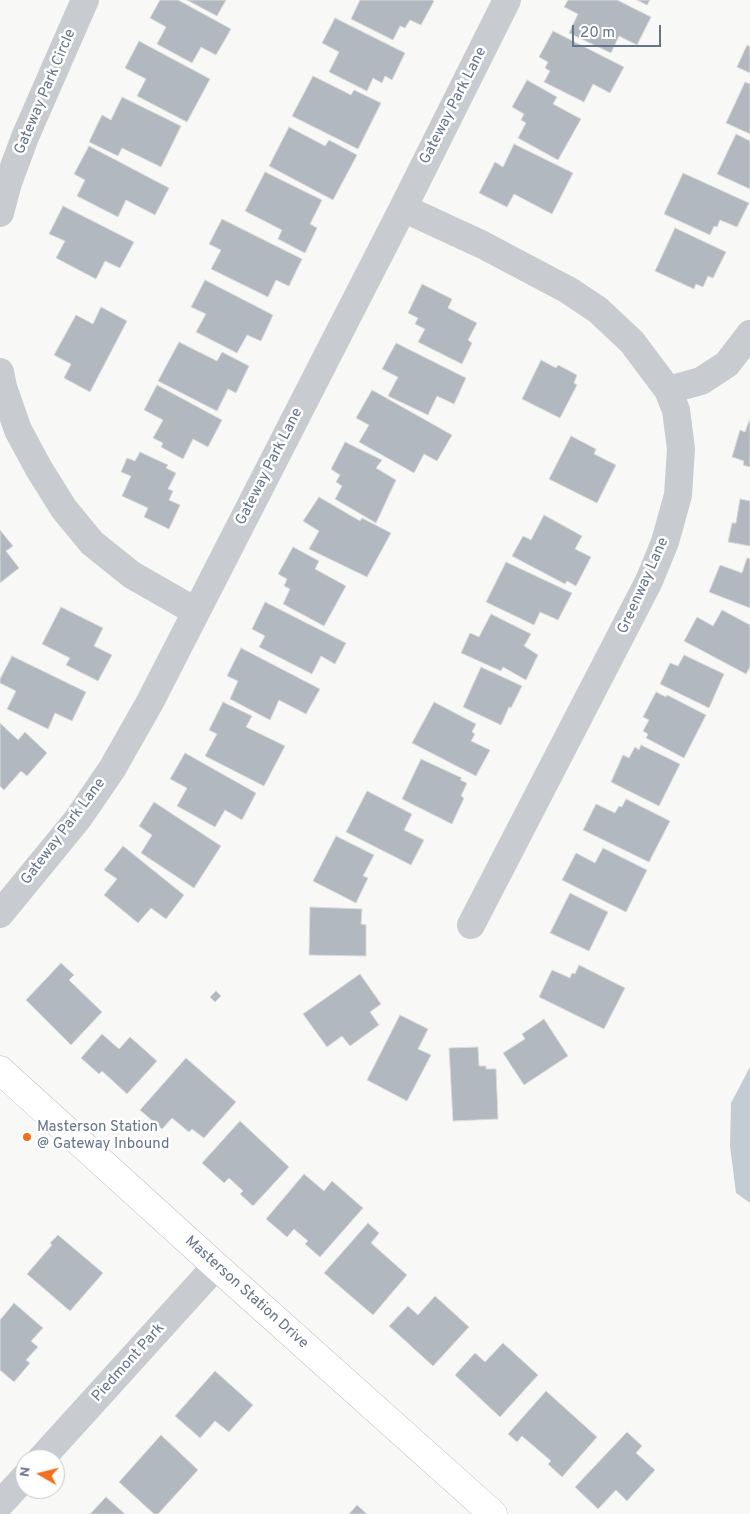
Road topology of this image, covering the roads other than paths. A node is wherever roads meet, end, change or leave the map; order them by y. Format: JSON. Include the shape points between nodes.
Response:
{"nodes":[{"id":1,"x":85,"y":0,"type":"edge"},
{"id":2,"x":507,"y":0,"type":"edge"},
{"id":3,"x":403,"y":208,"type":"junction"},
{"id":4,"x":0,"y":213,"type":"edge"},
{"id":5,"x":750,"y":334,"type":"edge"},
{"id":6,"x":0,"y":372,"type":"edge"},
{"id":7,"x":668,"y":390,"type":"junction"},
{"id":8,"x":195,"y":611,"type":"junction"},
{"id":9,"x":0,"y":914,"type":"edge"},
{"id":10,"x":472,"y":925,"type":"dead end"},
{"id":11,"x":0,"y":1070,"type":"edge"},
{"id":12,"x":216,"y":1266,"type":"junction"},
{"id":13,"x":50,"y":1449,"type":"edge"},
{"id":14,"x":15,"y":1488,"type":"edge"},
{"id":15,"x":0,"y":1504,"type":"edge"},
{"id":16,"x":493,"y":1514,"type":"edge"}],
"edges":[{"from":1,"to":4,"type":"street","name":"Gateway Park Circle","via":[[25,136]]},
{"from":2,"to":3,"type":"street","name":"Gateway Park Lane"},
{"from":3,"to":7,"type":"street","name":"Greenway Lane","via":[[484,245],[568,290],[598,310],[632,342]]},
{"from":3,"to":8,"type":"street","name":"Gateway Park Lane"},
{"from":5,"to":7,"type":"street","via":[[728,364],[701,380]]},
{"from":6,"to":8,"type":"street","via":[[18,430],[64,510],[92,543],[132,575]]},
{"from":7,"to":10,"type":"street","name":"Greenway Lane","via":[[676,410],[682,449],[678,495],[665,542],[650,581]]},
{"from":8,"to":9,"type":"street","name":"Gateway Park Lane","via":[[112,769],[77,820]]},
{"from":11,"to":12,"type":"street","name":"Masterson Station Drive"},
{"from":12,"to":13,"type":"street","name":"Piedmont Park"},
{"from":12,"to":16,"type":"street","name":"Masterson Station Drive"},
{"from":14,"to":15,"type":"street"}]}
